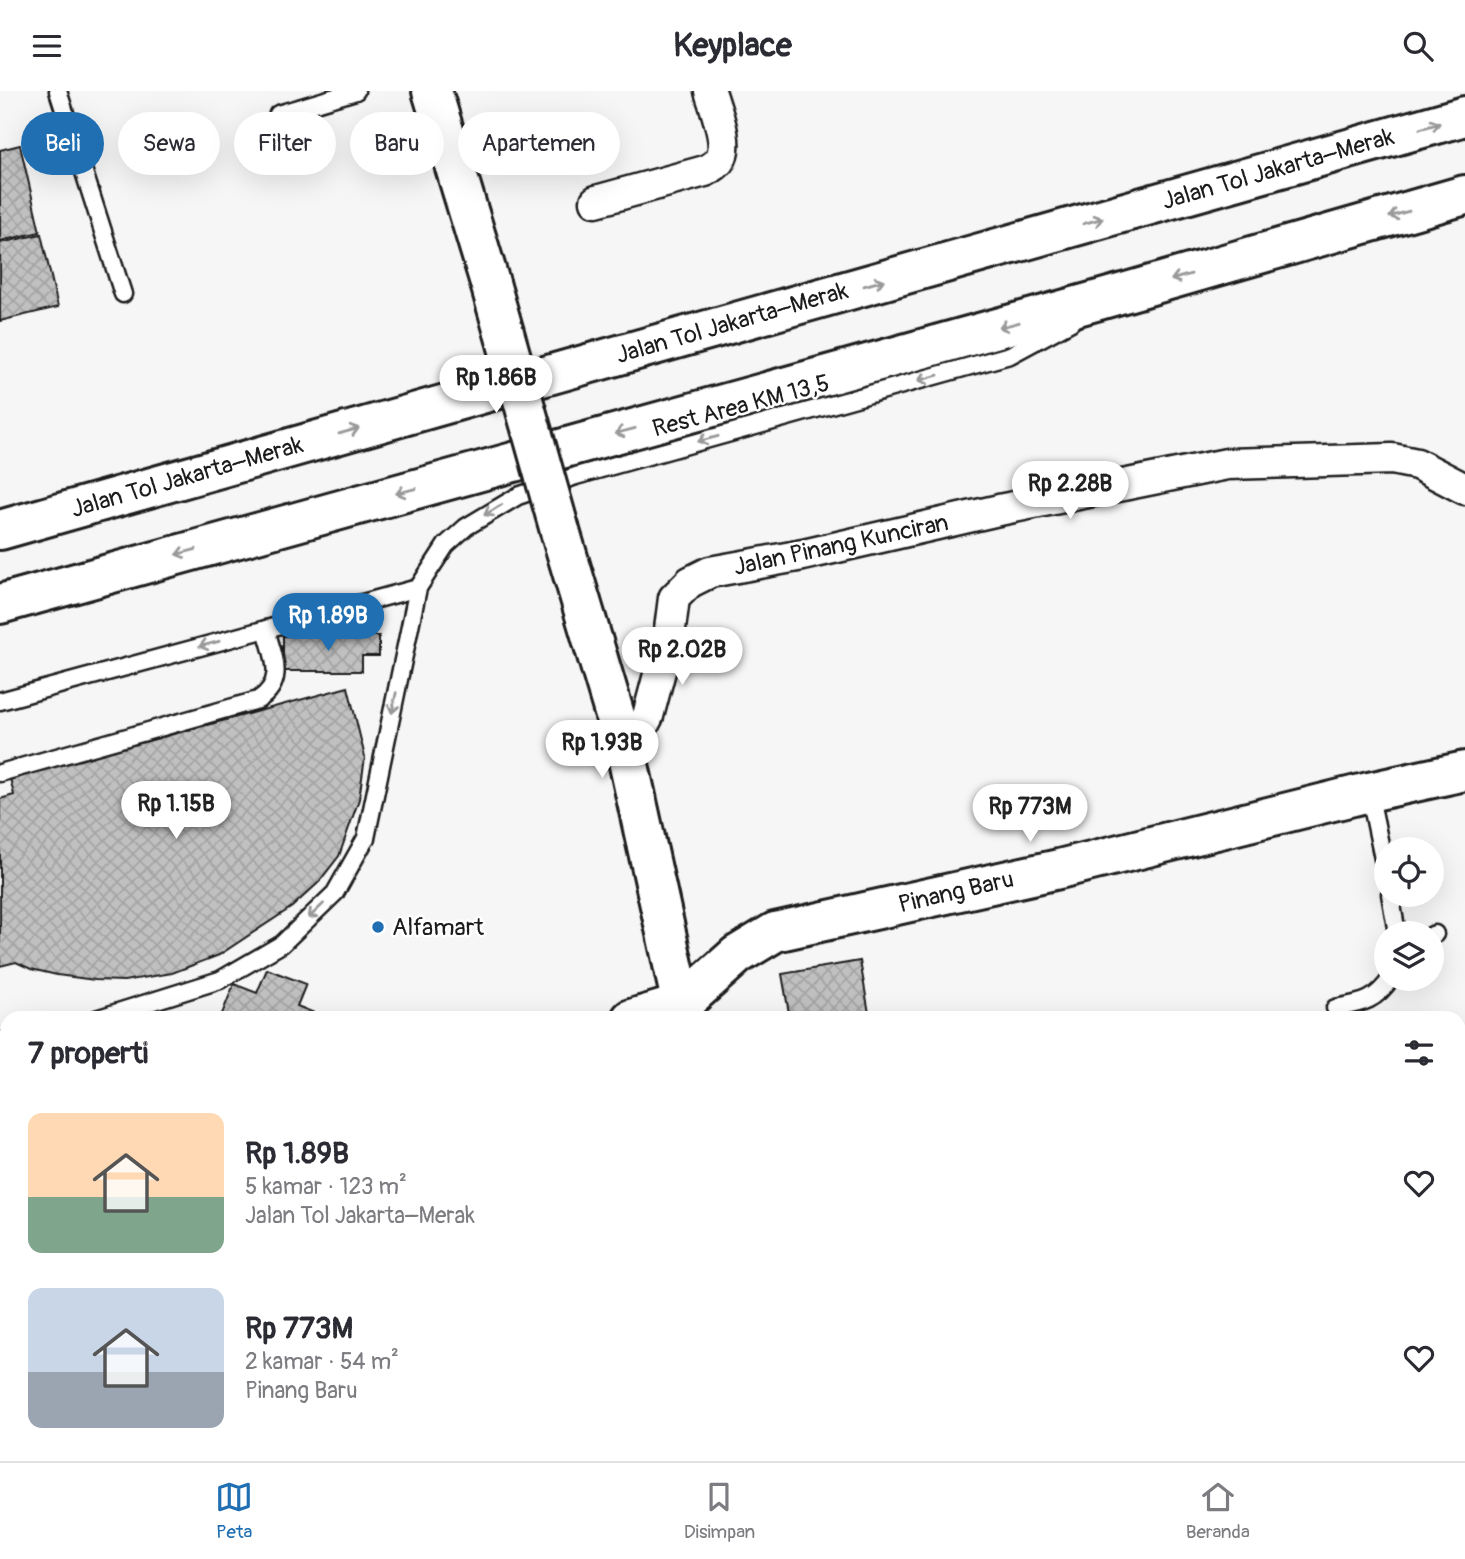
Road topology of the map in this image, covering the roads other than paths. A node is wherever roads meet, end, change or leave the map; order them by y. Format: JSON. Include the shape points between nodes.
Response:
{"nodes":[{"id":1,"x":58,"y":91,"type":"edge"},
{"id":2,"x":356,"y":91,"type":"edge"},
{"id":3,"x":432,"y":91,"type":"edge"},
{"id":4,"x":710,"y":91,"type":"edge"},
{"id":5,"x":285,"y":112,"type":"edge"},
{"id":6,"x":1465,"y":116,"type":"edge"},
{"id":7,"x":1465,"y":195,"type":"edge"},
{"id":8,"x":596,"y":201,"type":"dead end"},
{"id":9,"x":123,"y":294,"type":"dead end"},
{"id":10,"x":1099,"y":300,"type":"junction"},
{"id":11,"x":1465,"y":489,"type":"edge"},
{"id":12,"x":0,"y":530,"type":"edge"},
{"id":13,"x":418,"y":588,"type":"junction"},
{"id":14,"x":0,"y":604,"type":"edge"},
{"id":15,"x":266,"y":629,"type":"junction"},
{"id":16,"x":0,"y":701,"type":"edge"},
{"id":17,"x":627,"y":756,"type":"junction"},
{"id":18,"x":1465,"y":771,"type":"edge"},
{"id":19,"x":0,"y":773,"type":"edge"},
{"id":20,"x":1369,"y":792,"type":"junction"},
{"id":21,"x":1378,"y":837,"type":"edge"},
{"id":22,"x":1383,"y":991,"type":"edge"},
{"id":23,"x":1335,"y":1007,"type":"dead end"},
{"id":24,"x":121,"y":1011,"type":"edge"},
{"id":25,"x":684,"y":1011,"type":"edge"}],
"edges":[{"from":1,"to":9,"type":"lane"},
{"from":2,"to":5,"type":"lane"},
{"from":3,"to":17,"type":"main road","bridge":true},
{"from":4,"to":8,"type":"street","via":[[722,132],[719,161],[705,171]]},
{"from":12,"to":6,"type":"main road","name":"Jalan Tol Jakarta–Merak","one_way":true},
{"from":7,"to":10,"type":"main road","one_way":true},
{"from":10,"to":13,"type":"lane","name":"Rest Area KM 13,5","one_way":true,"via":[[1067,326],[1010,355],[518,496],[466,527],[446,545]]},
{"from":10,"to":14,"type":"main road","one_way":true},
{"from":11,"to":17,"type":"street","name":"Jalan Pinang Kunciran","via":[[1417,464],[1392,459],[1227,464],[710,572],[690,582],[674,598],[669,637],[648,716]]},
{"from":13,"to":15,"type":"lane"},
{"from":13,"to":24,"type":"lane","one_way":true,"via":[[366,838],[335,893],[282,944],[219,980]]},
{"from":15,"to":16,"type":"lane","one_way":true},
{"from":15,"to":19,"type":"lane","via":[[278,676],[270,692],[258,700]]},
{"from":17,"to":25,"type":"main road"},
{"from":18,"to":20,"type":"main road","name":"Pinang Baru"},
{"from":20,"to":21,"type":"lane"},
{"from":20,"to":25,"type":"main road","name":"Pinang Baru","via":[[1059,869],[775,932],[737,955]]},
{"from":22,"to":23,"type":"lane","via":[[1366,1002]]}]}
